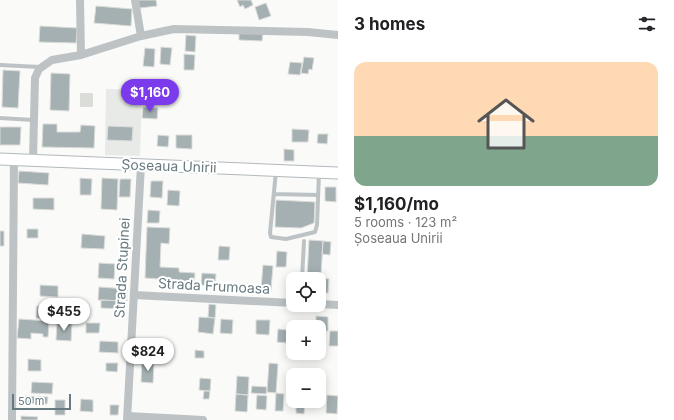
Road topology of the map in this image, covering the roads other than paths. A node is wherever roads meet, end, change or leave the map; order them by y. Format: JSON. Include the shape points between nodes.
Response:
{"nodes":[{"id":1,"x":80,"y":0,"type":"edge"},
{"id":2,"x":134,"y":0,"type":"edge"},
{"id":3,"x":338,"y":35,"type":"edge"},
{"id":4,"x":141,"y":36,"type":"junction"},
{"id":5,"x":81,"y":55,"type":"junction"},
{"id":6,"x":0,"y":65,"type":"edge"},
{"id":7,"x":40,"y":67,"type":"junction"},
{"id":8,"x":0,"y":118,"type":"edge"},
{"id":9,"x":33,"y":120,"type":"junction"},
{"id":10,"x":0,"y":159,"type":"edge"},
{"id":11,"x":14,"y":160,"type":"junction"},
{"id":12,"x":33,"y":160,"type":"junction"},
{"id":13,"x":140,"y":164,"type":"junction"},
{"id":14,"x":276,"y":170,"type":"junction"},
{"id":15,"x":318,"y":172,"type":"junction"},
{"id":16,"x":338,"y":173,"type":"edge"},
{"id":17,"x":274,"y":194,"type":"junction"},
{"id":18,"x":318,"y":195,"type":"junction"},
{"id":19,"x":304,"y":241,"type":"dead end"},
{"id":20,"x":302,"y":272,"type":"edge"},
{"id":21,"x":134,"y":295,"type":"junction"},
{"id":22,"x":286,"y":303,"type":"edge"},
{"id":23,"x":326,"y":304,"type":"edge"},
{"id":24,"x":338,"y":305,"type":"edge"},
{"id":25,"x":128,"y":418,"type":"edge"},
{"id":26,"x":12,"y":420,"type":"edge"},
{"id":27,"x":203,"y":420,"type":"edge"}],
"edges":[{"from":1,"to":5,"type":"street"},
{"from":2,"to":4,"type":"street"},
{"from":3,"to":4,"type":"street","via":[[196,28],[174,29]]},
{"from":4,"to":5,"type":"street"},
{"from":5,"to":7,"type":"street","via":[[52,60]]},
{"from":6,"to":7,"type":"lane"},
{"from":7,"to":9,"type":"street","via":[[34,84]]},
{"from":8,"to":9,"type":"lane"},
{"from":9,"to":12,"type":"street"},
{"from":10,"to":11,"type":"main road","name":"Șoseaua Unirii"},
{"from":11,"to":12,"type":"main road","name":"Șoseaua Unirii"},
{"from":11,"to":26,"type":"street"},
{"from":12,"to":13,"type":"main road","name":"Șoseaua Unirii"},
{"from":13,"to":14,"type":"main road","name":"Șoseaua Unirii"},
{"from":13,"to":21,"type":"street","name":"Strada Stupinei"},
{"from":14,"to":15,"type":"main road","name":"Șoseaua Unirii"},
{"from":14,"to":17,"type":"lane"},
{"from":15,"to":16,"type":"main road","name":"Șoseaua Unirii"},
{"from":15,"to":18,"type":"lane"},
{"from":17,"to":18,"type":"lane"},
{"from":17,"to":18,"type":"lane","via":[[271,237],[286,239],[315,232]]},
{"from":19,"to":20,"type":"lane"},
{"from":21,"to":22,"type":"street","name":"Strada Frumoasa"},
{"from":21,"to":25,"type":"street","name":"Strada Stupinei"},
{"from":23,"to":24,"type":"street"},
{"from":25,"to":27,"type":"street"}]}
